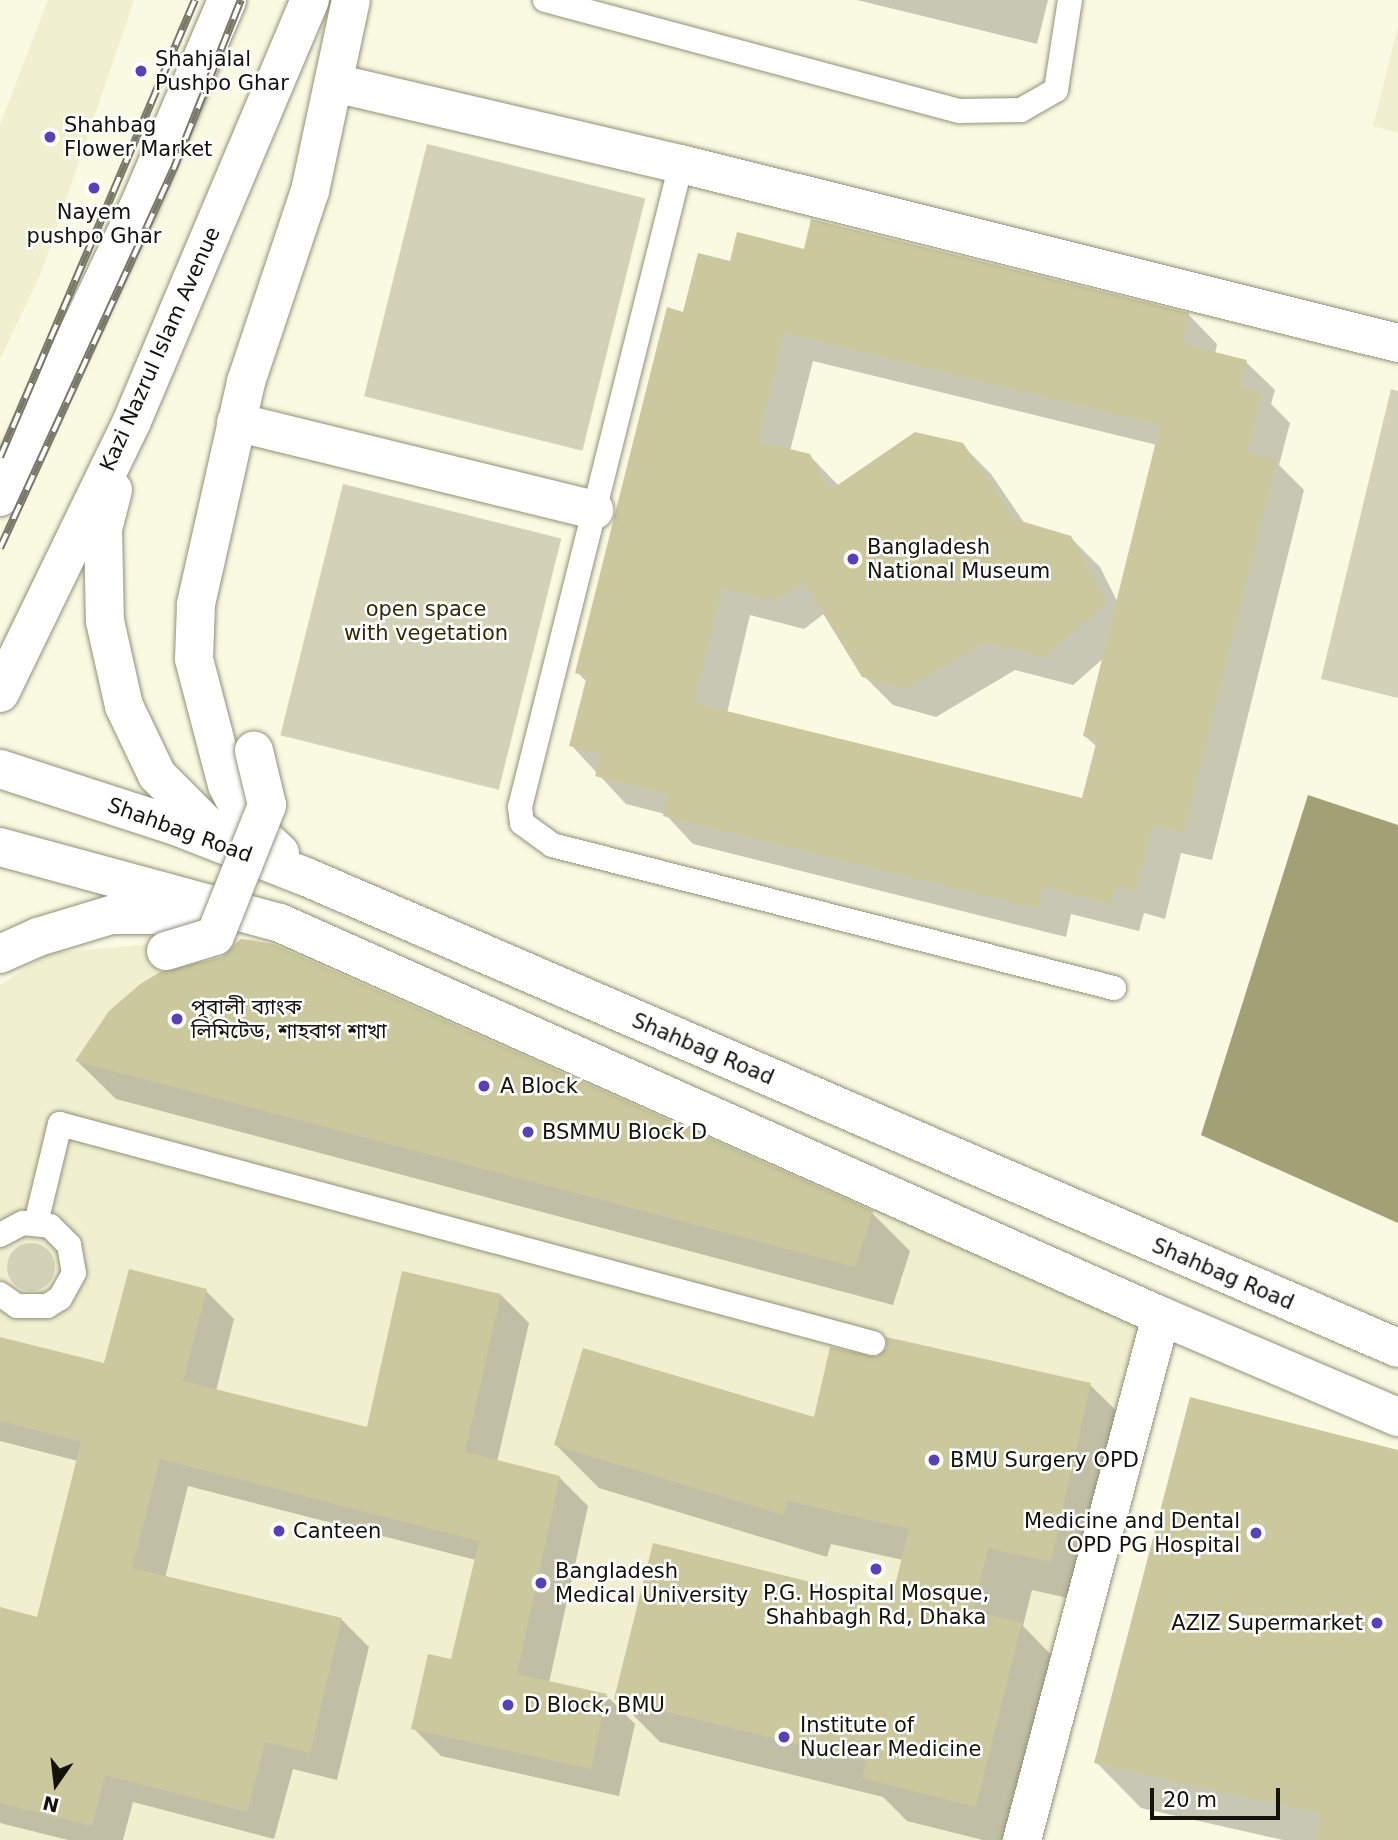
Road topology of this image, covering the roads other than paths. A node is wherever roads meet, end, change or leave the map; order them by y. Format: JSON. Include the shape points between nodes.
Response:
{"nodes":[{"id":1,"x":227,"y":0,"type":"edge"},
{"id":2,"x":310,"y":0,"type":"edge"},
{"id":3,"x":351,"y":0,"type":"edge"},
{"id":4,"x":545,"y":0,"type":"edge"},
{"id":5,"x":1070,"y":0,"type":"edge"},
{"id":6,"x":335,"y":83,"type":"junction"},
{"id":7,"x":681,"y":164,"type":"junction"},
{"id":8,"x":1398,"y":344,"type":"edge"},
{"id":9,"x":48,"y":391,"type":"junction"},
{"id":10,"x":132,"y":421,"type":"junction"},
{"id":11,"x":236,"y":422,"type":"junction"},
{"id":12,"x":0,"y":449,"type":"edge"},
{"id":13,"x":0,"y":497,"type":"edge"},
{"id":14,"x":594,"y":510,"type":"junction"},
{"id":15,"x":0,"y":693,"type":"edge"},
{"id":16,"x":254,"y":751,"type":"dead end"},
{"id":17,"x":0,"y":769,"type":"edge"},
{"id":18,"x":0,"y":847,"type":"edge"},
{"id":19,"x":304,"y":876,"type":"junction"},
{"id":20,"x":280,"y":923,"type":"junction"},
{"id":21,"x":166,"y":951,"type":"dead end"},
{"id":22,"x":0,"y":954,"type":"edge"},
{"id":23,"x":1114,"y":988,"type":"dead end"},
{"id":24,"x":36,"y":1223,"type":"junction"},
{"id":25,"x":0,"y":1235,"type":"edge"},
{"id":26,"x":0,"y":1294,"type":"edge"},
{"id":27,"x":1161,"y":1316,"type":"junction"},
{"id":28,"x":873,"y":1343,"type":"dead end"},
{"id":29,"x":1398,"y":1348,"type":"edge"},
{"id":30,"x":1398,"y":1417,"type":"edge"},
{"id":31,"x":1022,"y":1840,"type":"edge"}],
"edges":[{"from":1,"to":9,"type":"main road","via":[[88,317]]},
{"from":2,"to":10,"type":"main road","name":"Kazi Nazrul Islam Avenue"},
{"from":3,"to":6,"type":"main road"},
{"from":4,"to":5,"type":"lane","via":[[960,111],[1021,110],[1056,90]]},
{"from":6,"to":7,"type":"main road"},
{"from":6,"to":11,"type":"main road","via":[[310,191]]},
{"from":7,"to":8,"type":"main road"},
{"from":7,"to":14,"type":"lane"},
{"from":9,"to":12,"type":"main road"},
{"from":9,"to":13,"type":"main road"},
{"from":10,"to":15,"type":"main road","name":"Kazi Nazrul Islam Avenue"},
{"from":10,"to":19,"type":"main road","via":[[103,529],[105,621],[124,706],[157,775],[213,831]]},
{"from":11,"to":14,"type":"main road"},
{"from":11,"to":19,"type":"main road","via":[[200,580],[194,659],[227,785],[245,820]]},
{"from":14,"to":23,"type":"lane","via":[[520,807],[522,823],[533,835],[552,845]]},
{"from":16,"to":21,"type":"main road","bridge":true,"via":[[267,805],[215,936]]},
{"from":17,"to":19,"type":"main road","name":"Shahbag Road","via":[[178,827]]},
{"from":18,"to":20,"type":"main road"},
{"from":19,"to":29,"type":"main road","name":"Shahbag Road"},
{"from":20,"to":22,"type":"main road","via":[[177,913],[111,915]]},
{"from":20,"to":27,"type":"main road"},
{"from":24,"to":25,"type":"lane","via":[[23,1223]]},
{"from":24,"to":26,"type":"lane","via":[[50,1226],[69,1245],[74,1273],[68,1287],[47,1306],[32,1308]]},
{"from":24,"to":28,"type":"lane","via":[[60,1124]]},
{"from":27,"to":30,"type":"main road"},
{"from":27,"to":31,"type":"main road"}]}
